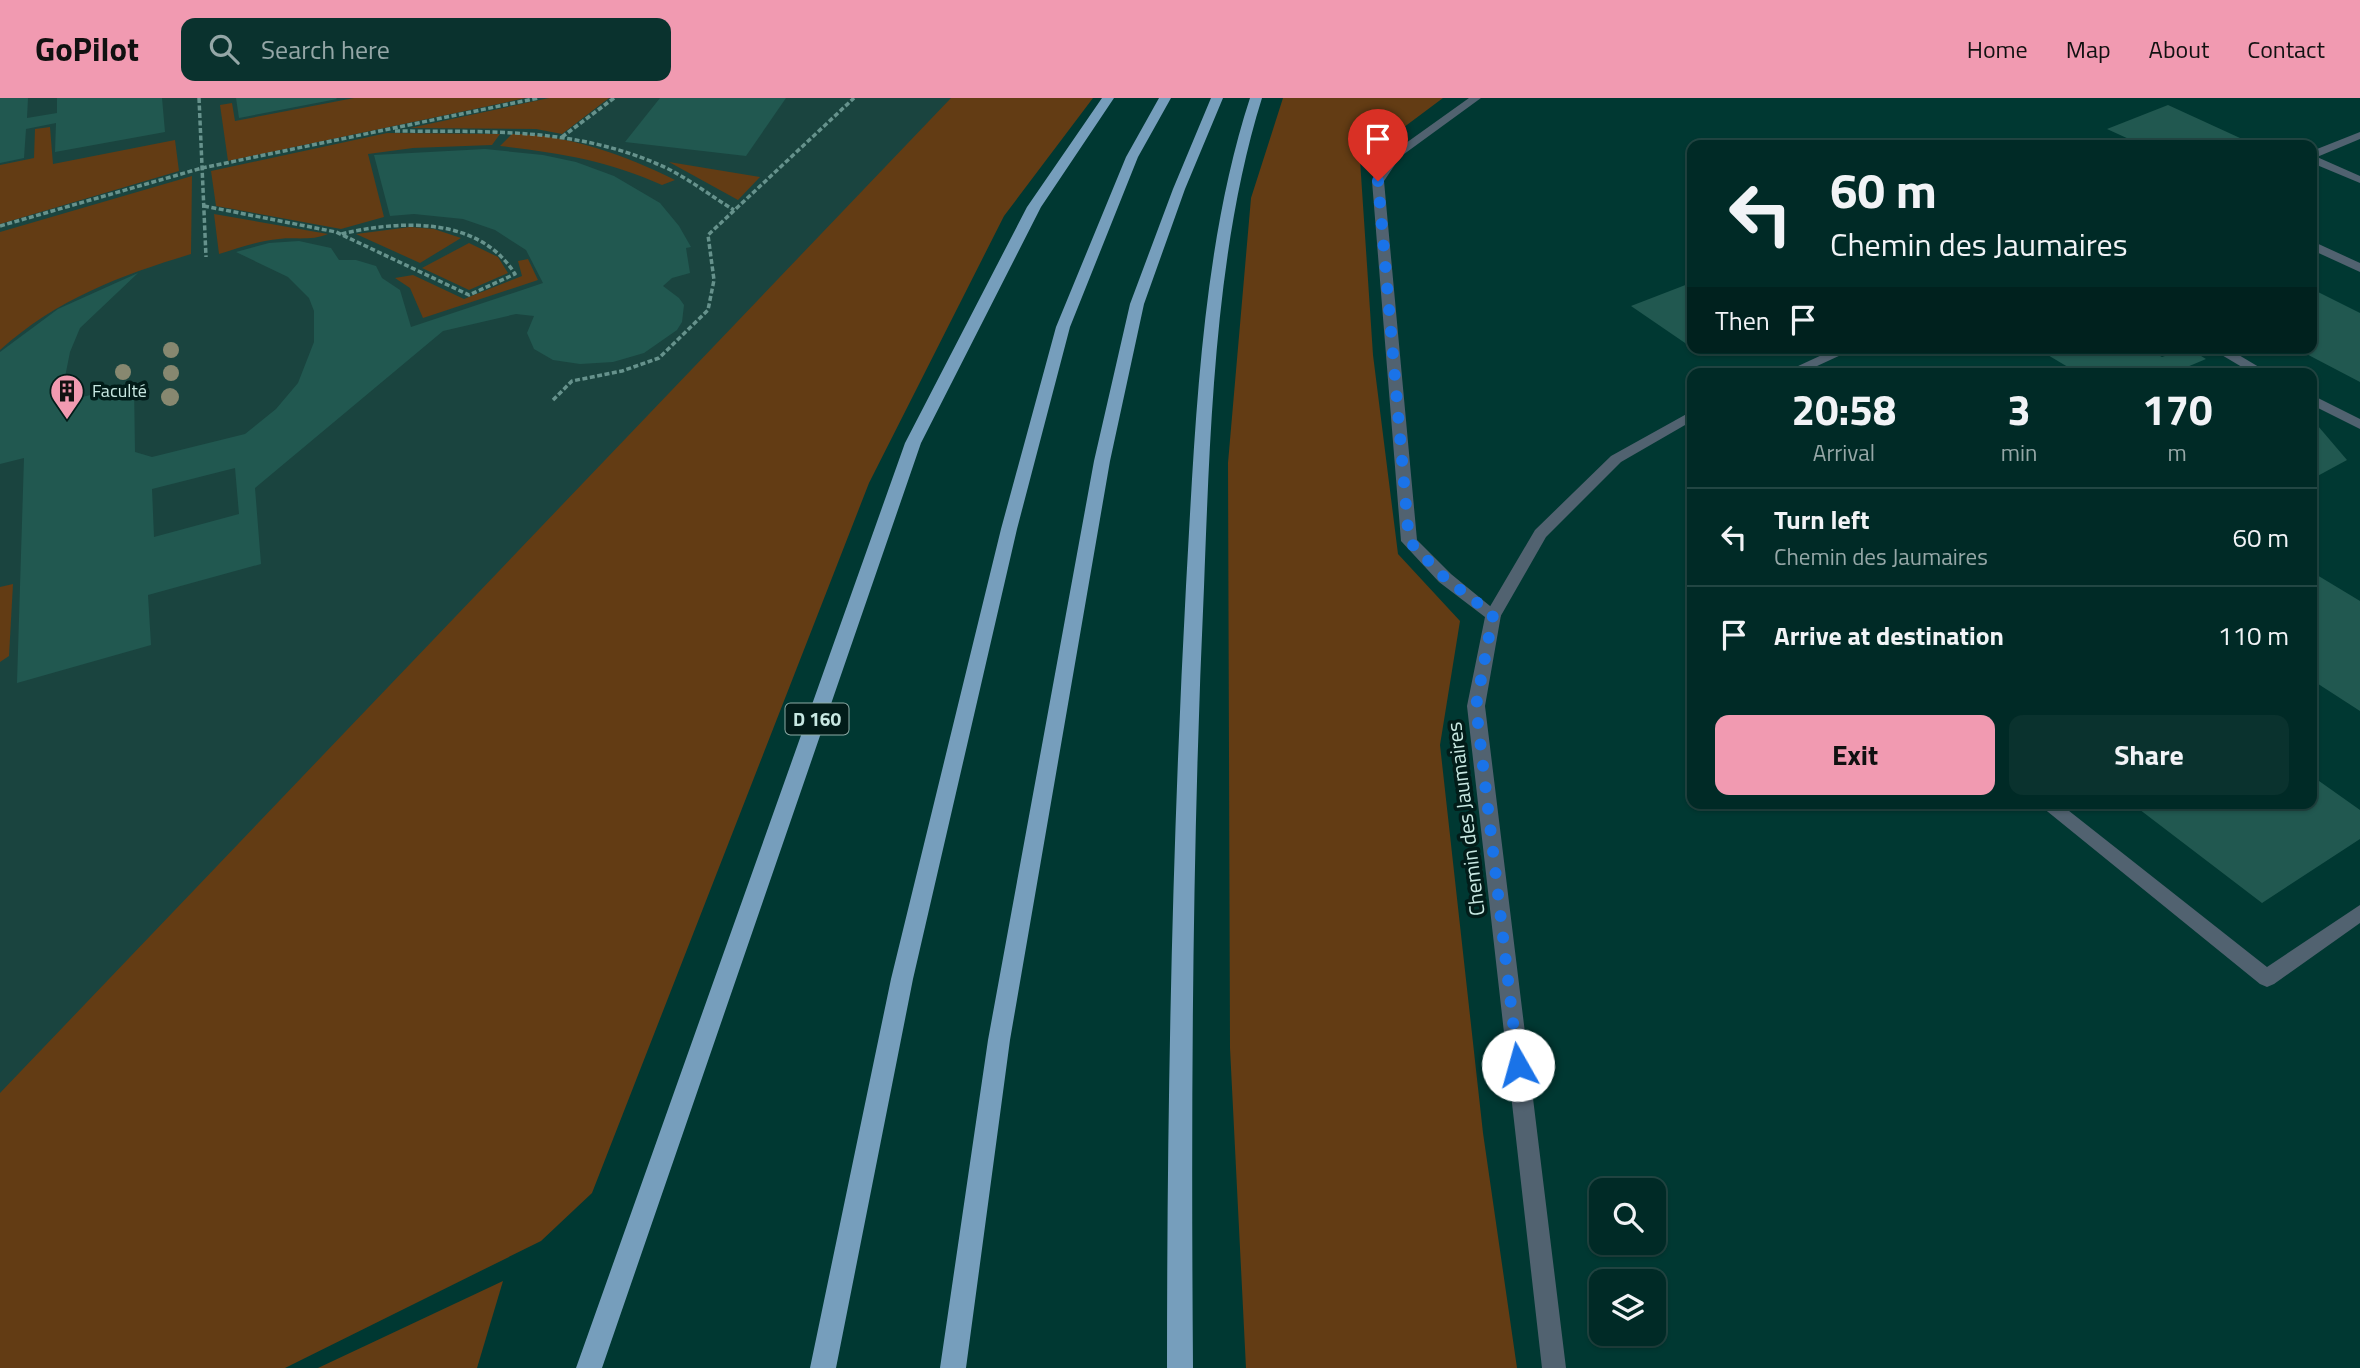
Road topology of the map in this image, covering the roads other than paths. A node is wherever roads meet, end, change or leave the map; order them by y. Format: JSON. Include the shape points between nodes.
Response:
{"nodes":[{"id":1,"x":1108,"y":98,"type":"edge"},
{"id":2,"x":1165,"y":98,"type":"edge"},
{"id":3,"x":1217,"y":98,"type":"edge"},
{"id":4,"x":1256,"y":98,"type":"edge"},
{"id":5,"x":1476,"y":98,"type":"edge"},
{"id":6,"x":2360,"y":135,"type":"edge"},
{"id":7,"x":2317,"y":155,"type":"edge"},
{"id":8,"x":2317,"y":159,"type":"edge"},
{"id":9,"x":2360,"y":180,"type":"edge"},
{"id":10,"x":2317,"y":247,"type":"edge"},
{"id":11,"x":2360,"y":268,"type":"edge"},
{"id":12,"x":1835,"y":354,"type":"edge"},
{"id":13,"x":2228,"y":354,"type":"edge"},
{"id":14,"x":1802,"y":368,"type":"edge"},
{"id":15,"x":2253,"y":368,"type":"edge"},
{"id":16,"x":2317,"y":402,"type":"edge"},
{"id":17,"x":1687,"y":418,"type":"edge"},
{"id":18,"x":2360,"y":425,"type":"edge"},
{"id":19,"x":1493,"y":615,"type":"junction"},
{"id":20,"x":2054,"y":809,"type":"edge"},
{"id":21,"x":2360,"y":913,"type":"edge"},
{"id":22,"x":589,"y":1368,"type":"edge"},
{"id":23,"x":823,"y":1368,"type":"edge"},
{"id":24,"x":953,"y":1368,"type":"edge"},
{"id":25,"x":1180,"y":1368,"type":"edge"},
{"id":26,"x":1554,"y":1368,"type":"edge"}],
"edges":[{"from":1,"to":22,"type":"highway","number":"D 160","via":[[1034,207],[913,443]]},
{"from":2,"to":23,"type":"highway","via":[[1132,157],[1059,340],[902,979]]},
{"from":3,"to":24,"type":"highway","via":[[1137,304],[1102,461],[999,1040]]},
{"from":4,"to":25,"type":"highway","via":[[1244,130],[1222,254],[1200,494],[1179,1158]]},
{"from":5,"to":19,"type":"street","via":[[1396,155],[1378,181],[1409,541],[1445,578]]},
{"from":6,"to":7,"type":"street"},
{"from":8,"to":9,"type":"street"},
{"from":10,"to":11,"type":"street"},
{"from":12,"to":14,"type":"street"},
{"from":13,"to":15,"type":"street"},
{"from":16,"to":18,"type":"street"},
{"from":17,"to":19,"type":"street","name":"Chemin des Jaumaires","via":[[1616,459],[1540,534]]},
{"from":19,"to":26,"type":"street","name":"Chemin des Jaumaires","via":[[1476,706]]},
{"from":20,"to":21,"type":"street","via":[[2267,978]]}]}
